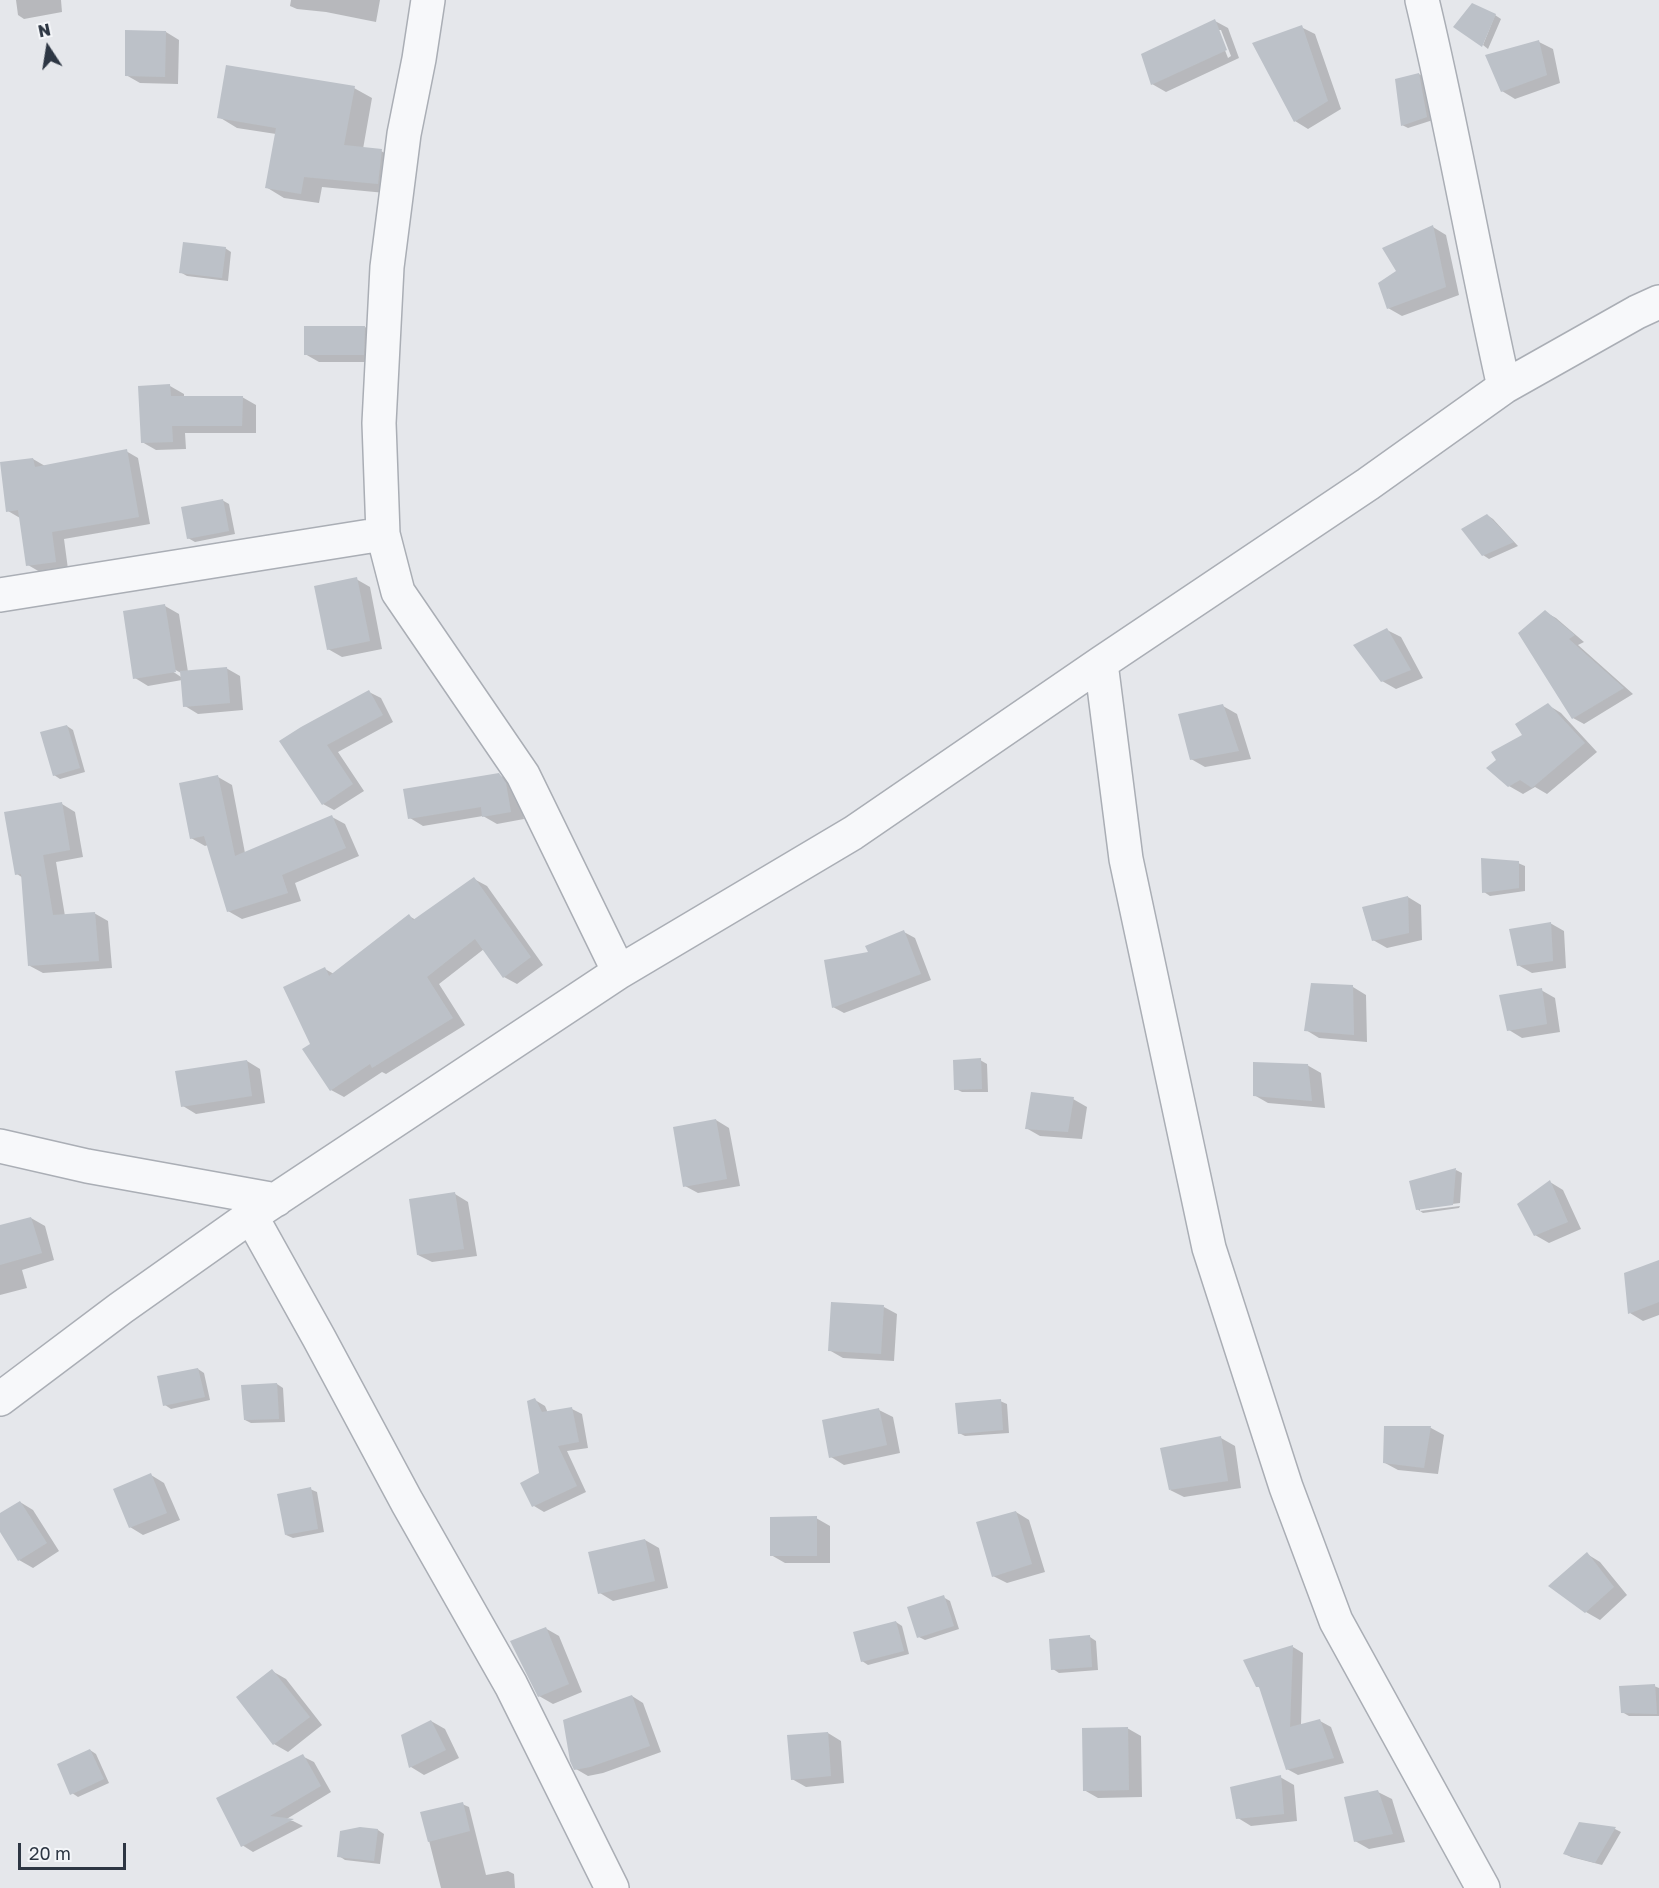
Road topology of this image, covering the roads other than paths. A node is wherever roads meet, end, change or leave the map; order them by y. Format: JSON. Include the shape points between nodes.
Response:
{"nodes":[{"id":1,"x":428,"y":0,"type":"edge"},
{"id":2,"x":1422,"y":0,"type":"edge"},
{"id":3,"x":1659,"y":302,"type":"edge"},
{"id":4,"x":1504,"y":387,"type":"junction"},
{"id":5,"x":383,"y":534,"type":"junction"},
{"id":6,"x":0,"y":595,"type":"edge"},
{"id":7,"x":1101,"y":663,"type":"junction"},
{"id":8,"x":619,"y":972,"type":"junction"},
{"id":9,"x":0,"y":1146,"type":"edge"},
{"id":10,"x":263,"y":1208,"type":"junction"},
{"id":11,"x":0,"y":1399,"type":"edge"},
{"id":12,"x":612,"y":1888,"type":"edge"},
{"id":13,"x":1483,"y":1888,"type":"edge"}],
"edges":[{"from":1,"to":5,"type":"street","via":[[404,134],[387,267],[379,423]]},
{"from":2,"to":4,"type":"street"},
{"from":3,"to":4,"type":"street"},
{"from":4,"to":7,"type":"street","via":[[1368,484]]},
{"from":5,"to":6,"type":"street"},
{"from":5,"to":8,"type":"street","via":[[398,592],[523,775]]},
{"from":7,"to":8,"type":"street","via":[[853,833]]},
{"from":7,"to":13,"type":"street","via":[[1126,859],[1209,1248],[1286,1487],[1336,1621]]},
{"from":8,"to":10,"type":"street"},
{"from":9,"to":10,"type":"street"},
{"from":10,"to":11,"type":"street"},
{"from":10,"to":12,"type":"street","via":[[407,1502],[511,1685]]}]}
